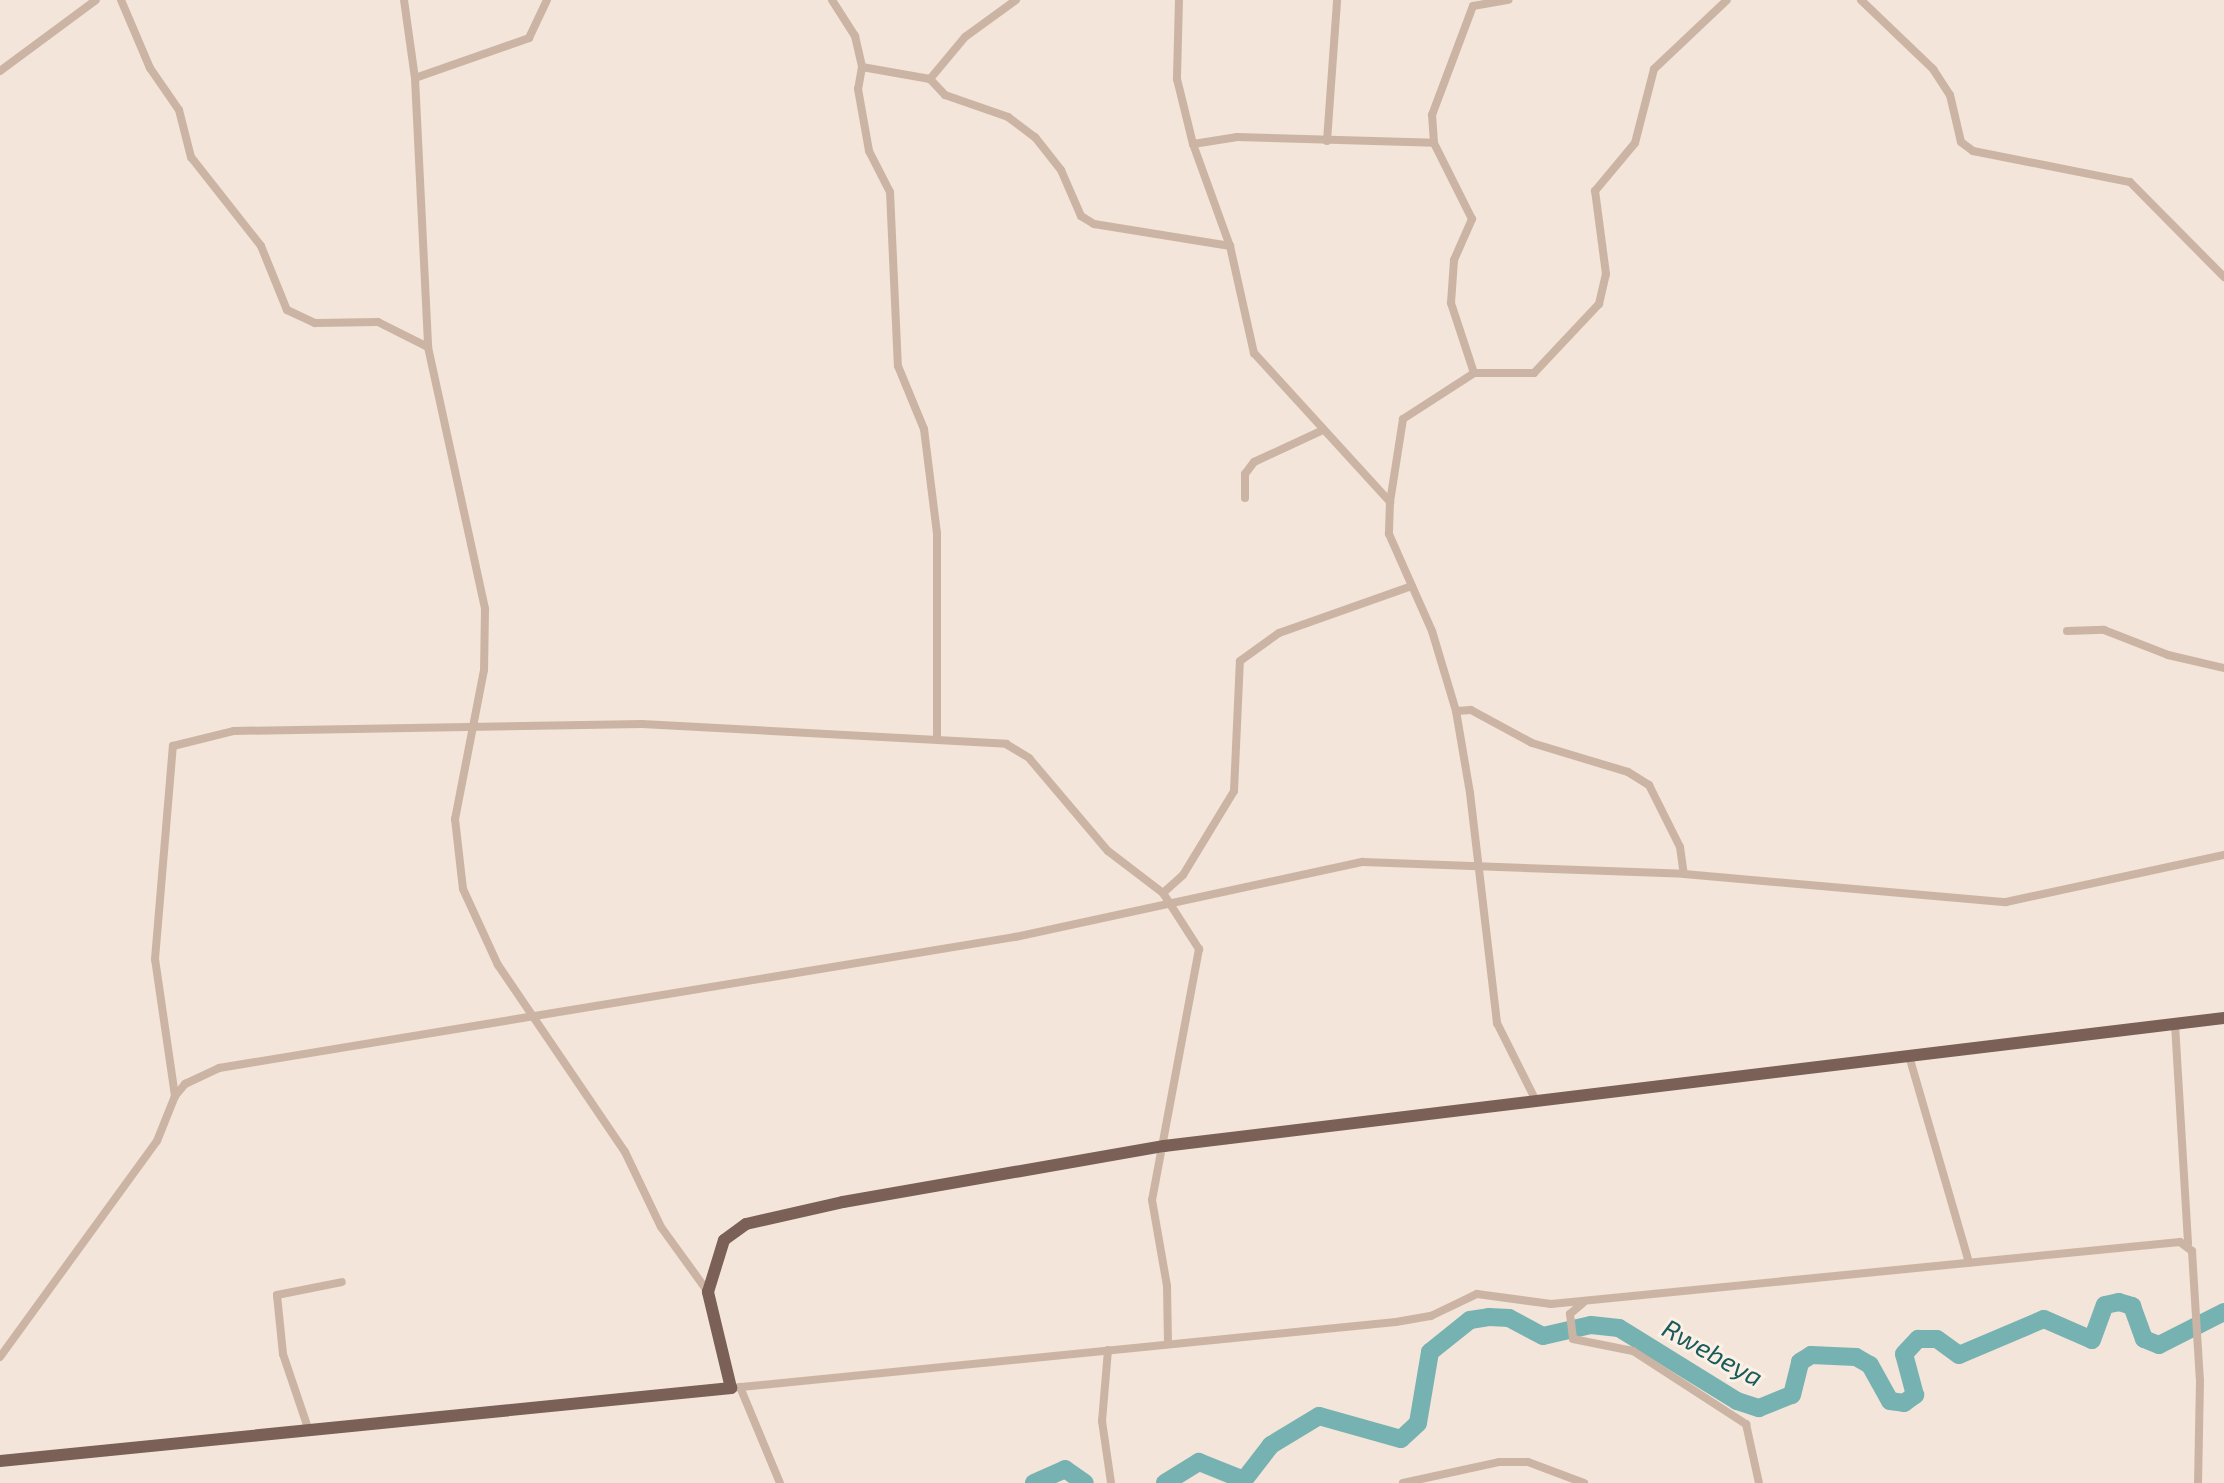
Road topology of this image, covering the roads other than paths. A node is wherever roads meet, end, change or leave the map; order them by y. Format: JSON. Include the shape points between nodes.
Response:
{"nodes":[{"id":1,"x":96,"y":0,"type":"edge"},
{"id":2,"x":121,"y":0,"type":"edge"},
{"id":3,"x":404,"y":0,"type":"edge"},
{"id":4,"x":547,"y":0,"type":"edge"},
{"id":5,"x":832,"y":0,"type":"edge"},
{"id":6,"x":1016,"y":0,"type":"edge"},
{"id":7,"x":1179,"y":0,"type":"edge"},
{"id":8,"x":1337,"y":0,"type":"edge"},
{"id":9,"x":1508,"y":0,"type":"edge"},
{"id":10,"x":1727,"y":0,"type":"edge"},
{"id":11,"x":1861,"y":0,"type":"edge"},
{"id":12,"x":862,"y":67,"type":"junction"},
{"id":13,"x":0,"y":71,"type":"edge"},
{"id":14,"x":415,"y":78,"type":"junction"},
{"id":15,"x":930,"y":79,"type":"junction"},
{"id":16,"x":1327,"y":141,"type":"junction"},
{"id":17,"x":1434,"y":143,"type":"junction"},
{"id":18,"x":1193,"y":144,"type":"junction"},
{"id":19,"x":1230,"y":246,"type":"junction"},
{"id":20,"x":2224,"y":277,"type":"edge"},
{"id":21,"x":428,"y":347,"type":"junction"},
{"id":22,"x":1474,"y":373,"type":"junction"},
{"id":23,"x":1321,"y":431,"type":"junction"},
{"id":24,"x":1245,"y":498,"type":"dead end"},
{"id":25,"x":1390,"y":502,"type":"junction"},
{"id":26,"x":1412,"y":586,"type":"junction"},
{"id":27,"x":2067,"y":631,"type":"dead end"},
{"id":28,"x":2224,"y":668,"type":"edge"},
{"id":29,"x":1456,"y":711,"type":"junction"},
{"id":30,"x":473,"y":728,"type":"junction"},
{"id":31,"x":937,"y":738,"type":"junction"},
{"id":32,"x":2224,"y":855,"type":"edge"},
{"id":33,"x":1476,"y":861,"type":"junction"},
{"id":34,"x":1684,"y":874,"type":"junction"},
{"id":35,"x":1166,"y":897,"type":"junction"},
{"id":36,"x":537,"y":1018,"type":"junction"},
{"id":37,"x":2224,"y":1018,"type":"edge"},
{"id":38,"x":2175,"y":1024,"type":"junction"},
{"id":39,"x":1909,"y":1056,"type":"junction"},
{"id":40,"x":175,"y":1096,"type":"junction"},
{"id":41,"x":1536,"y":1101,"type":"junction"},
{"id":42,"x":1164,"y":1146,"type":"junction"},
{"id":43,"x":2188,"y":1244,"type":"junction"},
{"id":44,"x":1969,"y":1262,"type":"junction"},
{"id":45,"x":342,"y":1282,"type":"dead end"},
{"id":46,"x":708,"y":1292,"type":"junction"},
{"id":47,"x":1587,"y":1301,"type":"junction"},
{"id":48,"x":1168,"y":1342,"type":"junction"},
{"id":49,"x":1108,"y":1350,"type":"junction"},
{"id":50,"x":0,"y":1357,"type":"edge"},
{"id":51,"x":735,"y":1388,"type":"junction"},
{"id":52,"x":309,"y":1431,"type":"junction"},
{"id":53,"x":0,"y":1461,"type":"edge"},
{"id":54,"x":780,"y":1483,"type":"edge"},
{"id":55,"x":1111,"y":1483,"type":"edge"},
{"id":56,"x":1403,"y":1483,"type":"edge"},
{"id":57,"x":1584,"y":1483,"type":"edge"},
{"id":58,"x":1759,"y":1483,"type":"edge"},
{"id":59,"x":2198,"y":1483,"type":"edge"}],
"edges":[{"from":1,"to":13,"type":"street"},
{"from":2,"to":21,"type":"street","via":[[150,68],[179,110],[191,157],[261,246],[287,310],[315,323],[378,322]]},
{"from":3,"to":14,"type":"street"},
{"from":4,"to":14,"type":"street","via":[[529,38]]},
{"from":5,"to":12,"type":"street","via":[[855,36]]},
{"from":6,"to":15,"type":"street","via":[[965,37]]},
{"from":7,"to":18,"type":"street","via":[[1177,79]]},
{"from":8,"to":16,"type":"street"},
{"from":9,"to":17,"type":"street","via":[[1473,6],[1467,16],[1432,115]]},
{"from":10,"to":22,"type":"street","via":[[1654,69],[1635,143],[1595,191],[1606,274],[1599,304],[1534,373]]},
{"from":11,"to":20,"type":"street","via":[[1933,69],[1950,95],[1961,142],[1973,151],[2130,182]]},
{"from":12,"to":15,"type":"street"},
{"from":12,"to":31,"type":"street","via":[[858,89],[869,151],[889,179],[898,366],[924,429],[937,533]]},
{"from":14,"to":21,"type":"street"},
{"from":15,"to":19,"type":"street","via":[[945,95],[1008,117],[1035,137],[1061,170],[1081,216],[1094,224]]},
{"from":16,"to":17,"type":"street"},
{"from":16,"to":18,"type":"street","via":[[1237,137]]},
{"from":17,"to":22,"type":"street","via":[[1472,219],[1454,260],[1451,303]]},
{"from":18,"to":19,"type":"street"},
{"from":19,"to":23,"type":"street","via":[[1254,353]]},
{"from":21,"to":30,"type":"street","via":[[485,609],[484,670]]},
{"from":22,"to":25,"type":"street","via":[[1403,419]]},
{"from":23,"to":24,"type":"street","via":[[1254,462],[1245,474]]},
{"from":23,"to":25,"type":"street"},
{"from":25,"to":26,"type":"street","via":[[1389,534]]},
{"from":26,"to":29,"type":"street"},
{"from":26,"to":35,"type":"street","via":[[1279,633],[1240,661],[1234,791]]},
{"from":27,"to":28,"type":"street","via":[[2104,630]]},
{"from":29,"to":33,"type":"street"},
{"from":29,"to":34,"type":"street","via":[[1471,710],[1532,743],[1628,772],[1649,785],[1680,847]]},
{"from":30,"to":31,"type":"street","via":[[642,724]]},
{"from":30,"to":36,"type":"street","via":[[455,819],[463,889],[498,965]]},
{"from":30,"to":40,"type":"street","via":[[234,731],[173,746],[155,959]]},
{"from":31,"to":35,"type":"street","via":[[1019,749],[1108,851]]},
{"from":32,"to":34,"type":"street","via":[[2006,902]]},
{"from":33,"to":34,"type":"street"},
{"from":33,"to":35,"type":"street","via":[[1363,862]]},
{"from":33,"to":41,"type":"street","via":[[1497,1023]]},
{"from":35,"to":36,"type":"street","via":[[1015,937]]},
{"from":35,"to":42,"type":"street","via":[[1199,949]]},
{"from":36,"to":40,"type":"street","via":[[409,1033],[219,1068],[185,1084]]},
{"from":36,"to":46,"type":"street","via":[[625,1152],[661,1227]]},
{"from":37,"to":38,"type":"main road"},
{"from":38,"to":39,"type":"main road"},
{"from":38,"to":43,"type":"street"},
{"from":39,"to":41,"type":"main road"},
{"from":39,"to":44,"type":"street"},
{"from":40,"to":50,"type":"street","via":[[157,1141]]},
{"from":41,"to":42,"type":"main road"},
{"from":42,"to":46,"type":"main road","via":[[746,1224],[716,1253]]},
{"from":42,"to":48,"type":"street","via":[[1152,1200],[1167,1286]]},
{"from":43,"to":44,"type":"street"},
{"from":43,"to":59,"type":"street","via":[[2198,1345]]},
{"from":44,"to":47,"type":"street"},
{"from":45,"to":52,"type":"street","via":[[277,1295],[283,1354]]},
{"from":46,"to":51,"type":"main road"},
{"from":47,"to":48,"type":"street","via":[[1551,1304],[1477,1294],[1431,1316],[1396,1322]]},
{"from":47,"to":58,"type":"street","via":[[1570,1314],[1573,1339],[1633,1351],[1730,1410],[1754,1441]]},
{"from":48,"to":49,"type":"street"},
{"from":49,"to":51,"type":"street"},
{"from":49,"to":55,"type":"street","via":[[1102,1421]]},
{"from":51,"to":52,"type":"main road"},
{"from":51,"to":54,"type":"street"},
{"from":52,"to":53,"type":"main road"},
{"from":56,"to":57,"type":"street","via":[[1499,1462],[1528,1462]]}]}
